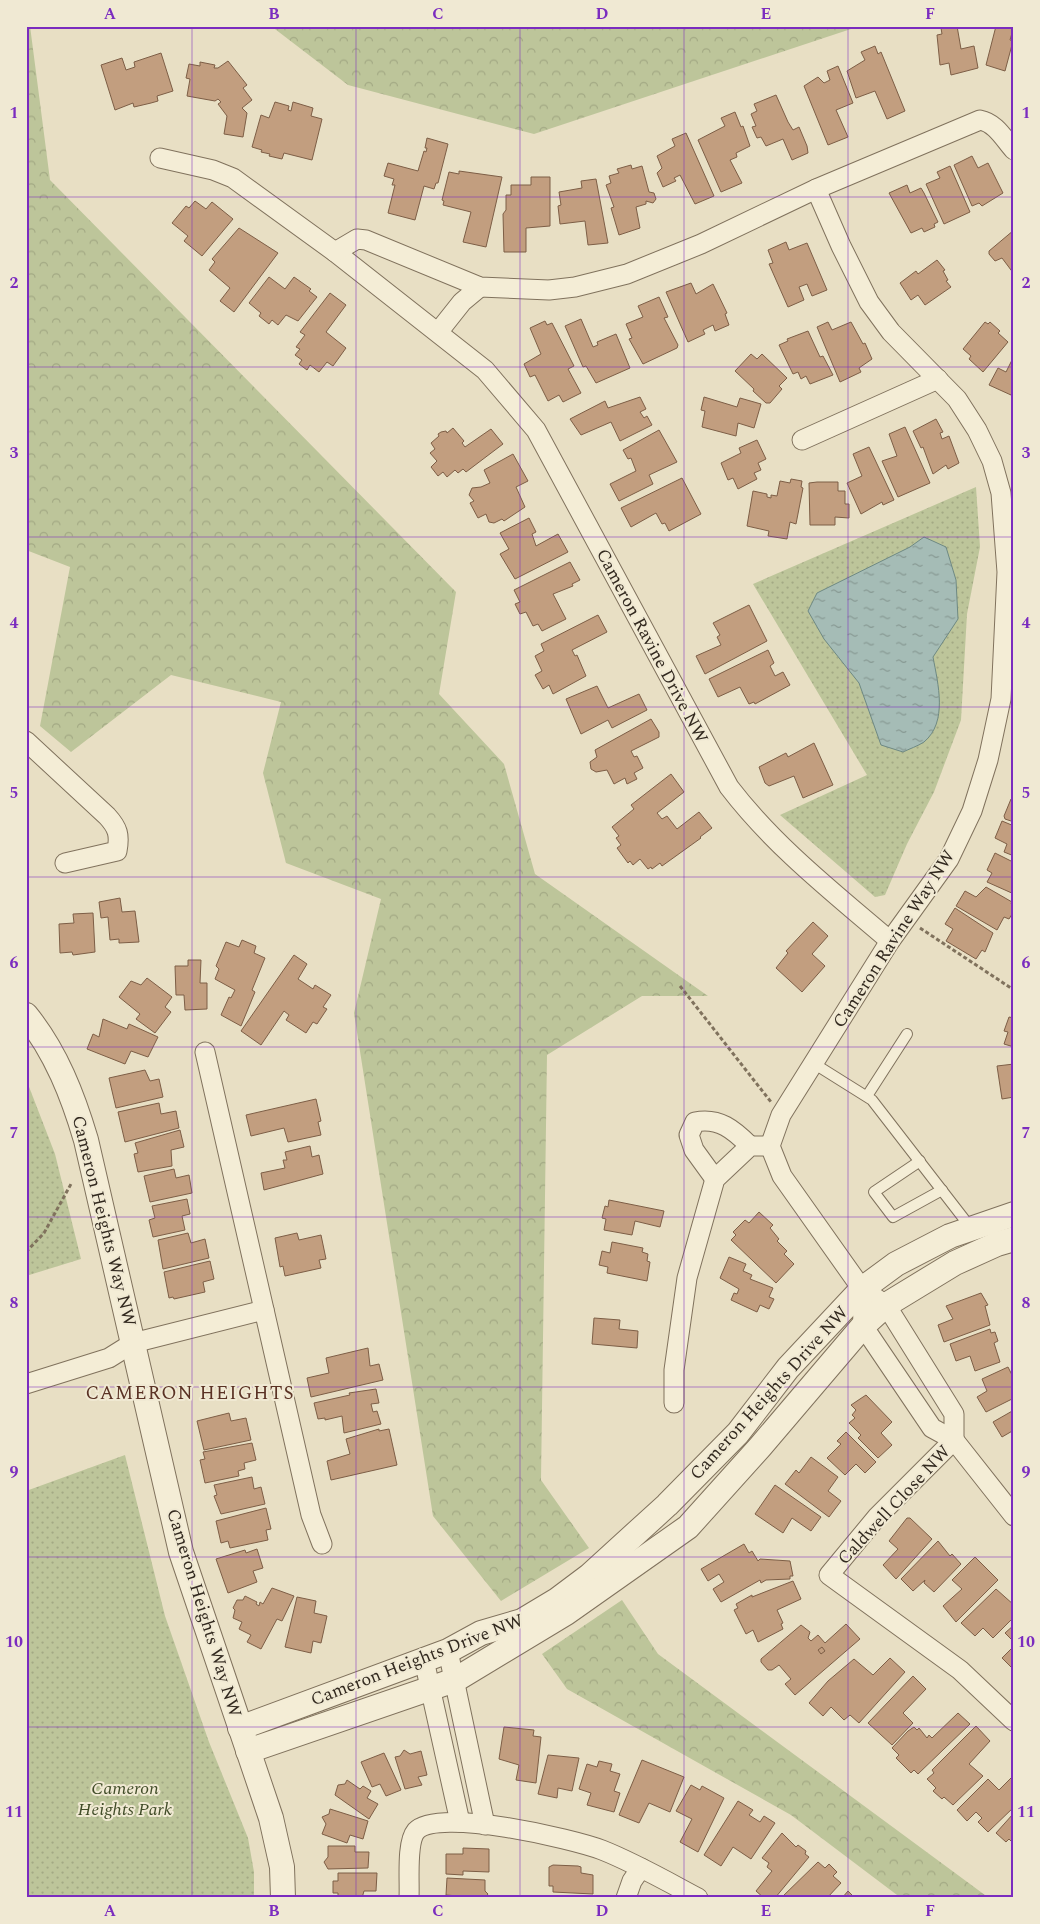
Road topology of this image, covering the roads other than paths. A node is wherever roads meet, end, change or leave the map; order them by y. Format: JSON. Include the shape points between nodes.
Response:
{"nodes":[{"id":1,"x":1014,"y":150,"type":"edge"},
{"id":2,"x":160,"y":158,"type":"dead end"},
{"id":3,"x":816,"y":189,"type":"junction"},
{"id":4,"x":335,"y":252,"type":"junction"},
{"id":5,"x":480,"y":287,"type":"junction"},
{"id":6,"x":439,"y":331,"type":"junction"},
{"id":7,"x":938,"y":379,"type":"junction"},
{"id":8,"x":802,"y":440,"type":"dead end"},
{"id":9,"x":1007,"y":493,"type":"edge"},
{"id":10,"x":1007,"y":699,"type":"edge"},
{"id":11,"x":26,"y":741,"type":"edge"},
{"id":12,"x":66,"y":863,"type":"dead end"},
{"id":13,"x":890,"y":941,"type":"junction"},
{"id":14,"x":26,"y":1015,"type":"edge"},
{"id":15,"x":906,"y":1034,"type":"dead end"},
{"id":16,"x":205,"y":1052,"type":"dead end"},
{"id":17,"x":813,"y":1063,"type":"junction"},
{"id":18,"x":867,"y":1096,"type":"junction"},
{"id":19,"x":750,"y":1146,"type":"junction"},
{"id":20,"x":770,"y":1146,"type":"junction"},
{"id":21,"x":920,"y":1161,"type":"junction"},
{"id":22,"x":715,"y":1179,"type":"junction"},
{"id":23,"x":942,"y":1190,"type":"junction"},
{"id":24,"x":1014,"y":1214,"type":"edge"},
{"id":25,"x":972,"y":1228,"type":"junction"},
{"id":26,"x":1014,"y":1239,"type":"edge"},
{"id":27,"x":862,"y":1289,"type":"junction"},
{"id":28,"x":886,"y":1305,"type":"junction"},
{"id":29,"x":264,"y":1310,"type":"junction"},
{"id":30,"x":863,"y":1326,"type":"junction"},
{"id":31,"x":133,"y":1343,"type":"junction"},
{"id":32,"x":26,"y":1384,"type":"edge"},
{"id":33,"x":674,"y":1403,"type":"dead end"},
{"id":34,"x":954,"y":1440,"type":"junction"},
{"id":35,"x":1014,"y":1516,"type":"edge"},
{"id":36,"x":322,"y":1544,"type":"dead end"},
{"id":37,"x":596,"y":1582,"type":"junction"},
{"id":38,"x":523,"y":1630,"type":"junction"},
{"id":39,"x":448,"y":1651,"type":"junction"},
{"id":40,"x":424,"y":1660,"type":"junction"},
{"id":41,"x":455,"y":1680,"type":"junction"},
{"id":42,"x":431,"y":1687,"type":"junction"},
{"id":43,"x":1014,"y":1721,"type":"edge"},
{"id":44,"x":240,"y":1728,"type":"junction"},
{"id":45,"x":248,"y":1751,"type":"junction"},
{"id":46,"x":460,"y":1822,"type":"junction"},
{"id":47,"x":485,"y":1825,"type":"junction"},
{"id":48,"x":641,"y":1868,"type":"junction"},
{"id":49,"x":283,"y":1898,"type":"edge"},
{"id":50,"x":409,"y":1898,"type":"edge"},
{"id":51,"x":626,"y":1898,"type":"edge"},
{"id":52,"x":698,"y":1898,"type":"edge"}],
"edges":[{"from":1,"to":3,"type":"street","via":[[995,127],[980,120]]},
{"from":2,"to":4,"type":"street","name":"Cameron Ravine Drive NW","via":[[233,178]]},
{"from":3,"to":5,"type":"street","via":[[701,244],[627,274],[549,290]]},
{"from":3,"to":7,"type":"street","name":"Cameron Ravine Way NW","via":[[869,302],[892,332]]},
{"from":4,"to":5,"type":"street","via":[[357,240],[366,240]]},
{"from":4,"to":6,"type":"street","name":"Cameron Ravine Drive NW"},
{"from":5,"to":6,"type":"street","via":[[462,302]]},
{"from":6,"to":13,"type":"street","name":"Cameron Ravine Drive NW","via":[[486,370],[536,430],[729,787],[751,816],[780,844]]},
{"from":7,"to":8,"type":"street"},
{"from":7,"to":9,"type":"street","name":"Cameron Ravine Way NW","via":[[957,399],[977,430]]},
{"from":9,"to":10,"type":"street","name":"Cameron Ravine Way NW"},
{"from":10,"to":13,"type":"street","name":"Cameron Ravine Way NW","via":[[972,811],[949,859]]},
{"from":11,"to":12,"type":"street","via":[[115,824],[120,836],[117,851]]},
{"from":13,"to":17,"type":"street","name":"Cameron Ravine Way NW"},
{"from":14,"to":31,"type":"street","name":"Cameron Heights Way NW","via":[[58,1066],[76,1106]]},
{"from":15,"to":18,"type":"lane"},
{"from":16,"to":29,"type":"street"},
{"from":17,"to":18,"type":"lane"},
{"from":17,"to":20,"type":"street","name":"Cameron Ravine Way NW","via":[[781,1115]]},
{"from":18,"to":21,"type":"lane"},
{"from":19,"to":20,"type":"street"},
{"from":19,"to":22,"type":"street"},
{"from":19,"to":22,"type":"street","via":[[724,1124],[708,1119],[695,1122],[689,1135],[694,1150]]},
{"from":20,"to":27,"type":"street","via":[[782,1176]]},
{"from":21,"to":23,"type":"lane"},
{"from":21,"to":23,"type":"lane","via":[[874,1192],[893,1218]]},
{"from":22,"to":33,"type":"street","via":[[687,1278],[674,1370]]},
{"from":23,"to":25,"type":"lane"},
{"from":24,"to":25,"type":"street","name":"Cameron Heights Drive NW"},
{"from":25,"to":27,"type":"street","name":"Cameron Heights Drive NW","via":[[896,1264]]},
{"from":26,"to":28,"type":"street","name":"Cameron Heights Drive NW","via":[[955,1264]]},
{"from":27,"to":28,"type":"street","name":"Caldwell Close NW"},
{"from":27,"to":30,"type":"street"},
{"from":27,"to":37,"type":"street","name":"Cameron Heights Drive NW","via":[[788,1368],[738,1433]]},
{"from":28,"to":30,"type":"street","name":"Cameron Heights Drive NW"},
{"from":28,"to":34,"type":"street","name":"Caldwell Close NW","via":[[954,1414]]},
{"from":29,"to":31,"type":"street"},
{"from":29,"to":36,"type":"street","via":[[311,1514]]},
{"from":30,"to":34,"type":"street","via":[[932,1428]]},
{"from":30,"to":37,"type":"street","name":"Cameron Heights Drive NW","via":[[688,1527]]},
{"from":31,"to":32,"type":"street","via":[[109,1358]]},
{"from":31,"to":44,"type":"street","name":"Cameron Heights Way NW","via":[[181,1552]]},
{"from":34,"to":35,"type":"street"},
{"from":34,"to":43,"type":"street","name":"Caldwell Close NW","via":[[877,1517],[829,1575],[960,1670]]},
{"from":37,"to":38,"type":"street","name":"Cameron Heights Drive NW"},
{"from":38,"to":39,"type":"street","name":"Cameron Heights Drive NW","via":[[481,1633]]},
{"from":38,"to":41,"type":"street","name":"Cameron Heights Drive NW"},
{"from":39,"to":40,"type":"street","name":"Cameron Heights Drive NW"},
{"from":39,"to":41,"type":"street"},
{"from":40,"to":42,"type":"street"},
{"from":40,"to":44,"type":"street","name":"Cameron Heights Drive NW"},
{"from":41,"to":42,"type":"street","name":"Cameron Heights Drive NW"},
{"from":41,"to":47,"type":"street"},
{"from":42,"to":45,"type":"street","name":"Cameron Heights Drive NW"},
{"from":42,"to":46,"type":"street"},
{"from":44,"to":45,"type":"street","name":"Cameron Heights Way NW"},
{"from":45,"to":49,"type":"street","name":"Cameron Heights Way NW","via":[[271,1818],[282,1867]]},
{"from":46,"to":47,"type":"street"},
{"from":46,"to":50,"type":"street","via":[[440,1822],[418,1829],[411,1840]]},
{"from":47,"to":48,"type":"street","via":[[575,1842]]},
{"from":48,"to":51,"type":"street"},
{"from":48,"to":52,"type":"street"}]}
